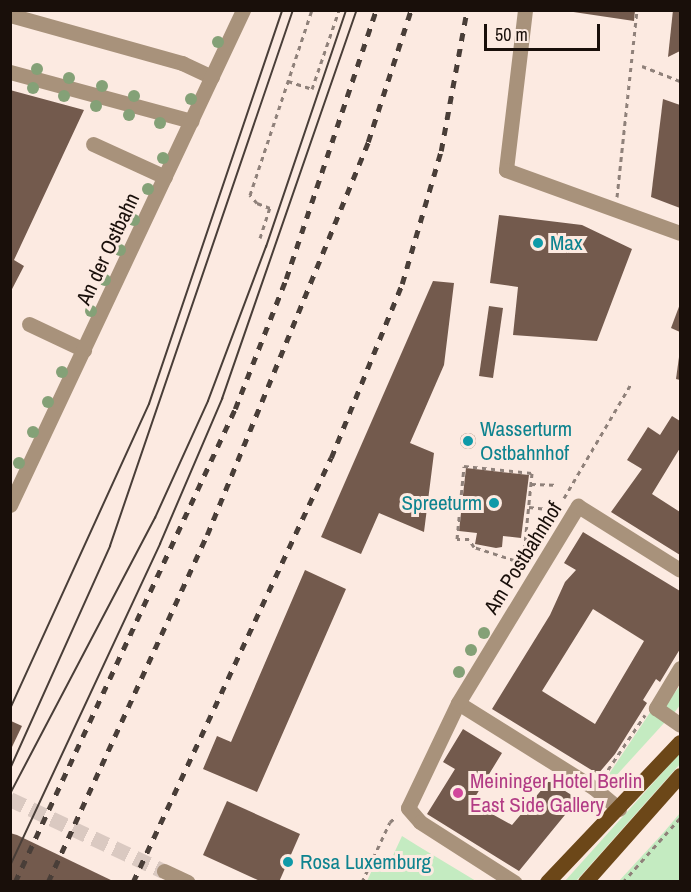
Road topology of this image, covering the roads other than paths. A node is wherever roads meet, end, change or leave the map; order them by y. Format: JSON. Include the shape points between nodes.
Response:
{"nodes":[{"id":1,"x":12,"y":10,"type":"edge"},
{"id":2,"x":243,"y":10,"type":"edge"},
{"id":3,"x":525,"y":10,"type":"edge"},
{"id":4,"x":10,"y":15,"type":"edge"},
{"id":5,"x":10,"y":72,"type":"edge"},
{"id":6,"x":212,"y":77,"type":"junction"},
{"id":7,"x":192,"y":121,"type":"junction"},
{"id":8,"x":93,"y":144,"type":"dead end"},
{"id":9,"x":165,"y":177,"type":"junction"},
{"id":10,"x":681,"y":233,"type":"edge"},
{"id":11,"x":29,"y":324,"type":"dead end"},
{"id":12,"x":84,"y":350,"type":"junction"},
{"id":13,"x":10,"y":505,"type":"edge"},
{"id":14,"x":681,"y":570,"type":"edge"},
{"id":15,"x":681,"y":668,"type":"edge"},
{"id":16,"x":458,"y":703,"type":"junction"},
{"id":17,"x":681,"y":725,"type":"edge"},
{"id":18,"x":681,"y":742,"type":"edge"},
{"id":19,"x":681,"y":776,"type":"edge"},
{"id":20,"x":619,"y":809,"type":"junction"},
{"id":21,"x":164,"y":871,"type":"tunnel mouth"},
{"id":22,"x":188,"y":882,"type":"edge"},
{"id":23,"x":514,"y":882,"type":"edge"},
{"id":24,"x":547,"y":882,"type":"edge"},
{"id":25,"x":585,"y":882,"type":"edge"}],
"edges":[{"from":1,"to":4,"type":"street"},
{"from":2,"to":6,"type":"street","name":"An der Ostbahn"},
{"from":3,"to":10,"type":"street","via":[[506,170]]},
{"from":4,"to":6,"type":"street","via":[[182,63]]},
{"from":5,"to":7,"type":"street"},
{"from":6,"to":7,"type":"street","name":"An der Ostbahn"},
{"from":7,"to":9,"type":"street","name":"An der Ostbahn"},
{"from":8,"to":9,"type":"street"},
{"from":9,"to":12,"type":"street","name":"An der Ostbahn"},
{"from":11,"to":12,"type":"street"},
{"from":12,"to":13,"type":"street","name":"An der Ostbahn"},
{"from":14,"to":16,"type":"street","name":"Am Postbahnhof","via":[[578,506]]},
{"from":15,"to":17,"type":"street","via":[[656,708]]},
{"from":16,"to":20,"type":"street","via":[[594,788]]},
{"from":16,"to":23,"type":"street","name":"Am Postbahnhof","via":[[408,808],[420,822]]},
{"from":18,"to":20,"type":"main road"},
{"from":19,"to":25,"type":"main road"},
{"from":20,"to":24,"type":"main road"},
{"from":21,"to":22,"type":"street"}]}
